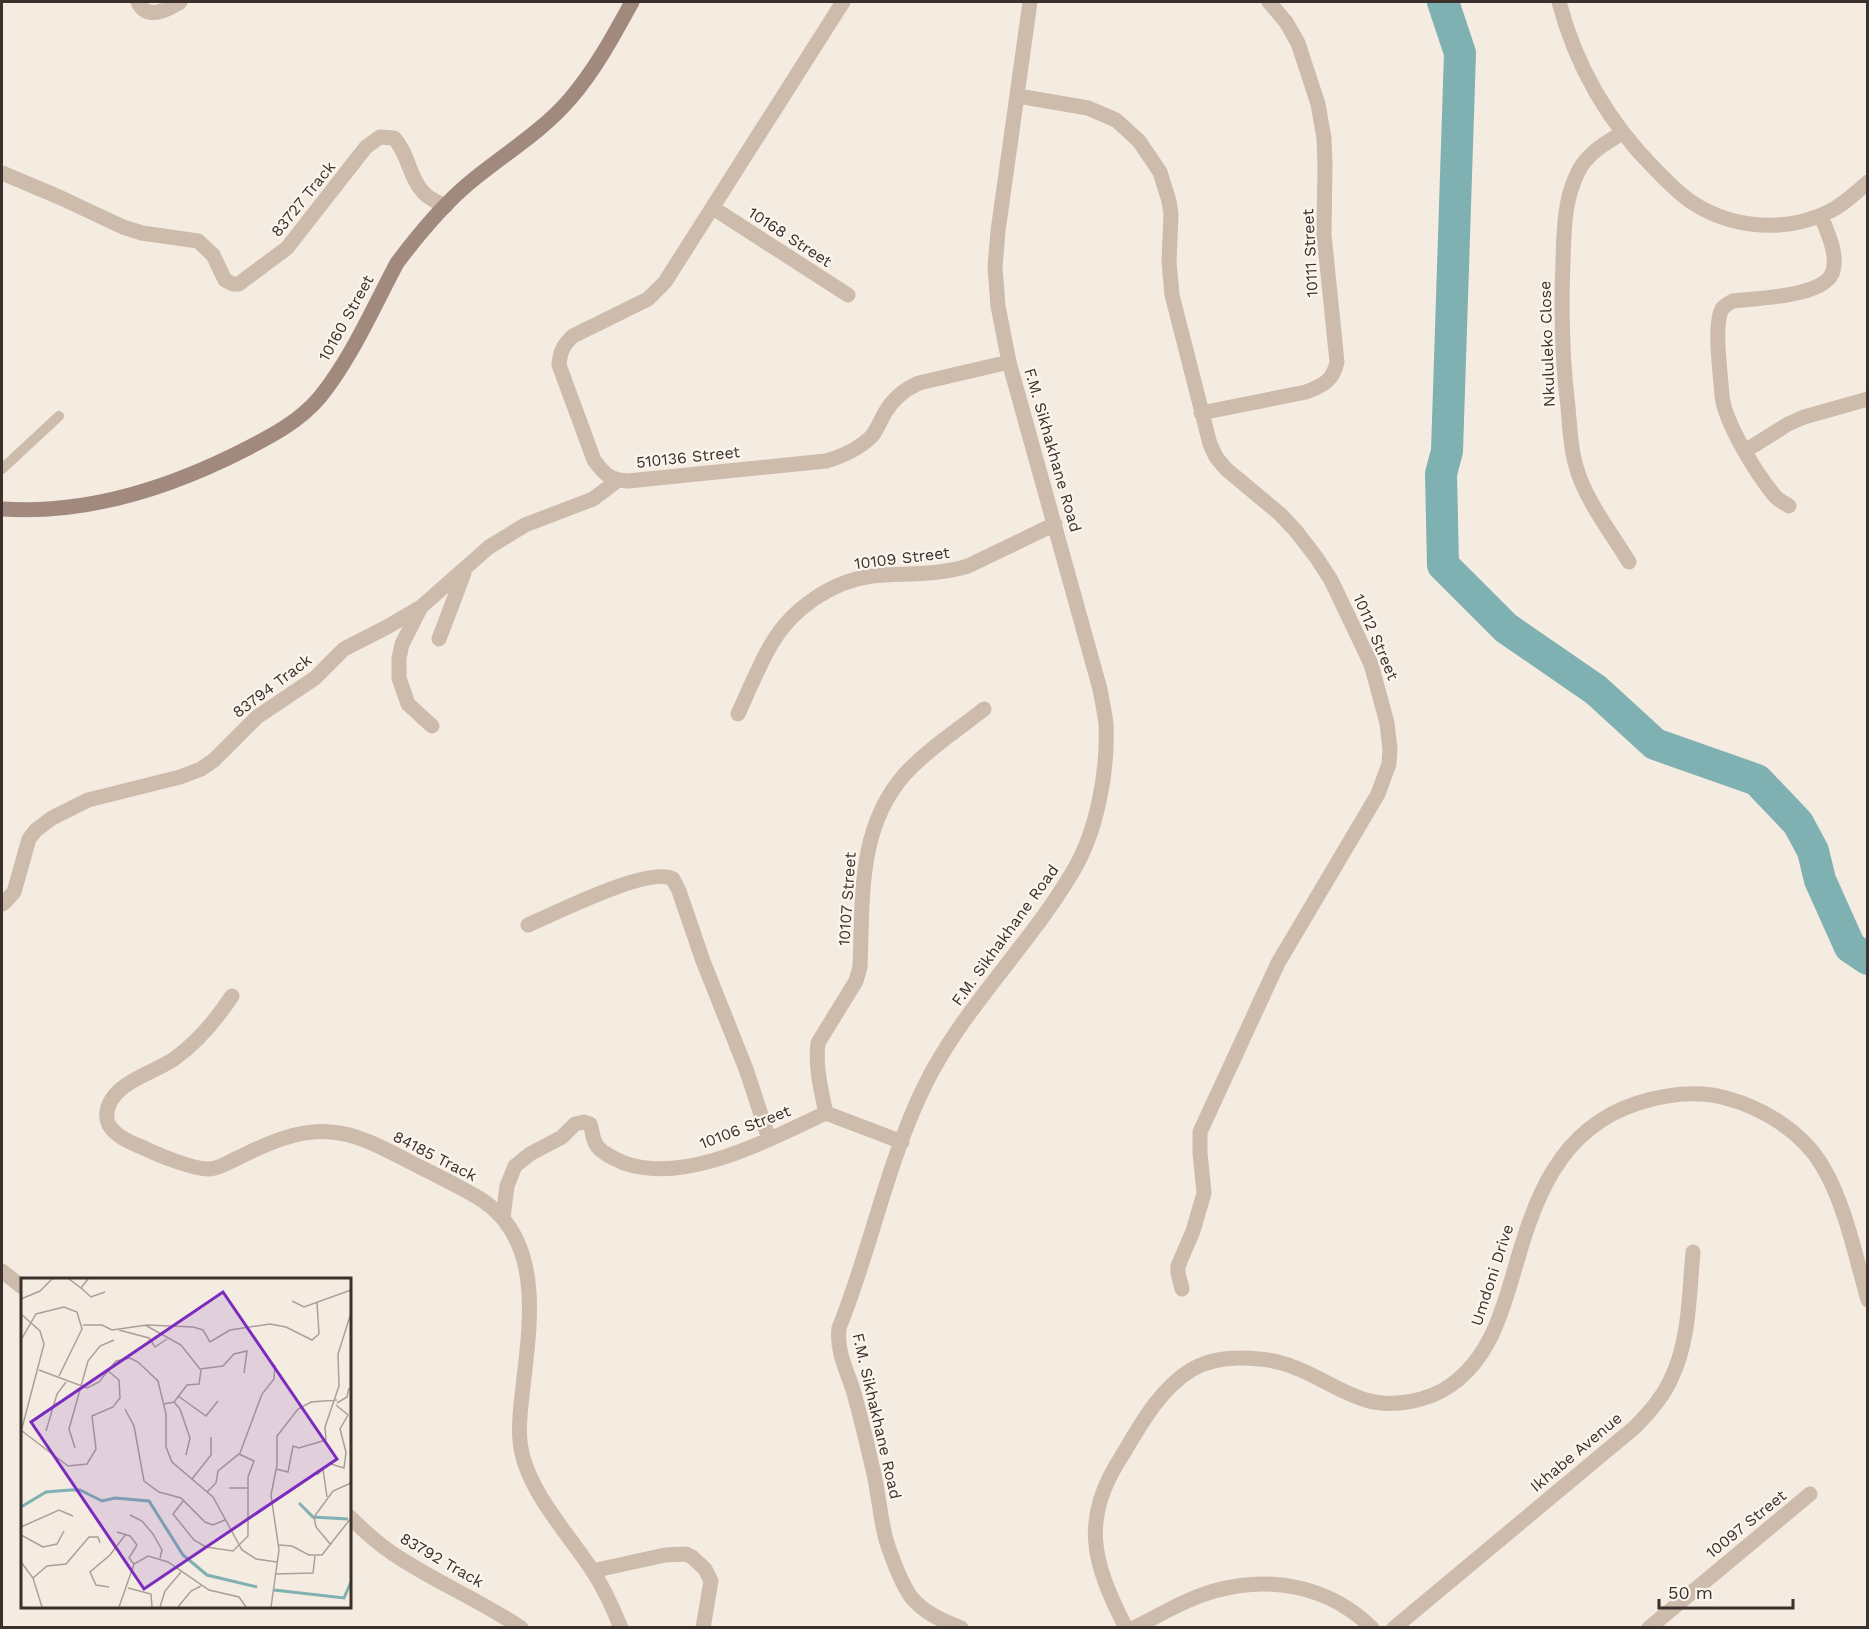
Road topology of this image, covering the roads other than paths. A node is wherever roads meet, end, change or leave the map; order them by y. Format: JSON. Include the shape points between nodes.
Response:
{"nodes":[{"id":1,"x":138,"y":2,"type":"edge"},
{"id":2,"x":180,"y":2,"type":"edge"},
{"id":3,"x":632,"y":2,"type":"edge"},
{"id":4,"x":843,"y":2,"type":"edge"},
{"id":5,"x":1030,"y":2,"type":"edge"},
{"id":6,"x":1269,"y":2,"type":"edge"},
{"id":7,"x":1559,"y":2,"type":"edge"},
{"id":8,"x":1017,"y":96,"type":"junction"},
{"id":9,"x":1622,"y":133,"type":"junction"},
{"id":10,"x":2,"y":173,"type":"edge"},
{"id":11,"x":1868,"y":182,"type":"edge"},
{"id":12,"x":446,"y":206,"type":"junction"},
{"id":13,"x":713,"y":208,"type":"junction"},
{"id":14,"x":1821,"y":216,"type":"junction"},
{"id":15,"x":848,"y":296,"type":"dead end"},
{"id":16,"x":1009,"y":362,"type":"junction"},
{"id":17,"x":1868,"y":399,"type":"edge"},
{"id":18,"x":1201,"y":413,"type":"junction"},
{"id":19,"x":59,"y":416,"type":"dead end"},
{"id":20,"x":1745,"y":451,"type":"junction"},
{"id":21,"x":2,"y":469,"type":"edge"},
{"id":22,"x":617,"y":481,"type":"junction"},
{"id":23,"x":1789,"y":506,"type":"dead end"},
{"id":24,"x":2,"y":510,"type":"edge"},
{"id":25,"x":1055,"y":524,"type":"junction"},
{"id":26,"x":1629,"y":562,"type":"dead end"},
{"id":27,"x":466,"y":568,"type":"junction"},
{"id":28,"x":421,"y":607,"type":"junction"},
{"id":29,"x":439,"y":639,"type":"dead end"},
{"id":30,"x":984,"y":709,"type":"dead end"},
{"id":31,"x":738,"y":714,"type":"dead end"},
{"id":32,"x":432,"y":726,"type":"dead end"},
{"id":33,"x":2,"y":904,"type":"edge"},
{"id":34,"x":528,"y":925,"type":"dead end"},
{"id":35,"x":232,"y":996,"type":"dead end"},
{"id":36,"x":826,"y":1113,"type":"junction"},
{"id":37,"x":769,"y":1138,"type":"junction"},
{"id":38,"x":902,"y":1142,"type":"junction"},
{"id":39,"x":504,"y":1218,"type":"junction"},
{"id":40,"x":1693,"y":1252,"type":"dead end"},
{"id":41,"x":2,"y":1271,"type":"edge"},
{"id":42,"x":21,"y":1286,"type":"edge"},
{"id":43,"x":1182,"y":1289,"type":"dead end"},
{"id":44,"x":1868,"y":1300,"type":"edge"},
{"id":45,"x":1810,"y":1494,"type":"dead end"},
{"id":46,"x":351,"y":1518,"type":"edge"},
{"id":47,"x":592,"y":1571,"type":"junction"},
{"id":48,"x":521,"y":1628,"type":"edge"},
{"id":49,"x":621,"y":1628,"type":"edge"},
{"id":50,"x":703,"y":1628,"type":"edge"},
{"id":51,"x":962,"y":1628,"type":"edge"},
{"id":52,"x":1126,"y":1628,"type":"edge"},
{"id":53,"x":1134,"y":1628,"type":"edge"},
{"id":54,"x":1372,"y":1628,"type":"edge"},
{"id":55,"x":1394,"y":1628,"type":"edge"},
{"id":56,"x":1649,"y":1628,"type":"edge"}],
"edges":[{"from":1,"to":2,"type":"street","via":[[148,12],[158,13]]},
{"from":3,"to":12,"type":"street","name":"10160 Street","via":[[599,60],[570,99]]},
{"from":4,"to":13,"type":"street","name":"510136 Street"},
{"from":5,"to":8,"type":"street","name":"F.M. Sikhakhane Road"},
{"from":6,"to":18,"type":"street","name":"10111 Street","via":[[1298,43],[1318,104],[1324,138],[1324,235],[1337,362],[1335,372],[1322,386]]},
{"from":7,"to":9,"type":"street","via":[[1585,73]]},
{"from":8,"to":16,"type":"street","name":"F.M. Sikhakhane Road","via":[[995,267]]},
{"from":8,"to":18,"type":"street","name":"10112 Street","via":[[1088,108],[1116,120],[1139,141],[1160,172],[1172,214],[1171,287]]},
{"from":9,"to":14,"type":"street","via":[[1672,186],[1712,213],[1761,226]]},
{"from":9,"to":26,"type":"street","name":"Nkululeko Close","via":[[1593,153],[1572,185],[1564,226],[1561,325],[1576,468],[1583,487]]},
{"from":10,"to":12,"type":"street","name":"83727 Track","via":[[123,227],[198,240],[213,255],[225,280],[233,284],[239,284],[287,248],[366,147],[380,137],[394,138],[420,189]]},
{"from":11,"to":14,"type":"street"},
{"from":12,"to":24,"type":"street","name":"10160 Street","via":[[397,263],[332,380],[289,426],[162,487],[63,508]]},
{"from":13,"to":15,"type":"street","name":"10168 Street"},
{"from":13,"to":22,"type":"street","name":"510136 Street","via":[[655,293],[573,336],[560,354],[564,380],[594,460]]},
{"from":14,"to":20,"type":"street","via":[[1835,263],[1828,280],[1792,294],[1733,301],[1726,305],[1717,324],[1723,407]]},
{"from":16,"to":22,"type":"street","name":"510136 Street","via":[[910,387],[894,400],[873,434],[842,457]]},
{"from":16,"to":25,"type":"street","name":"F.M. Sikhakhane Road"},
{"from":17,"to":20,"type":"street","via":[[1804,417]]},
{"from":18,"to":43,"type":"street","name":"10112 Street","via":[[1210,444],[1221,463],[1296,531],[1331,580],[1371,664],[1387,723],[1390,757],[1386,778],[1357,833],[1278,963],[1200,1132],[1204,1193],[1178,1266]]},
{"from":19,"to":21,"type":"lane"},
{"from":20,"to":23,"type":"street","via":[[1775,497]]},
{"from":22,"to":27,"type":"street","name":"83794 Track","via":[[593,499],[525,525],[489,547]]},
{"from":25,"to":31,"type":"street","name":"10109 Street","via":[[956,570],[871,576],[821,594],[793,616],[772,642]]},
{"from":25,"to":38,"type":"street","name":"F.M. Sikhakhane Road","via":[[1106,724],[1102,788],[1093,825],[1061,891],[957,1030],[933,1069]]},
{"from":27,"to":28,"type":"street","name":"83794 Track"},
{"from":27,"to":29,"type":"street"},
{"from":28,"to":32,"type":"street","via":[[402,644],[399,678],[408,704]]},
{"from":28,"to":33,"type":"street","name":"83794 Track","via":[[344,649],[315,678],[256,717],[201,769],[87,800],[52,818],[29,839],[14,892]]},
{"from":30,"to":36,"type":"street","name":"10107 Street","via":[[913,766],[892,790],[876,821],[866,857],[860,967],[856,981],[818,1043],[816,1055]]},
{"from":34,"to":37,"type":"street","via":[[629,882],[662,875],[673,879]]},
{"from":35,"to":39,"type":"street","name":"84185 Track","via":[[199,1038],[116,1094],[106,1116],[113,1131],[155,1154],[209,1169],[285,1137],[336,1132],[381,1147],[432,1173],[481,1200]]},
{"from":36,"to":37,"type":"street","name":"10106 Street"},
{"from":36,"to":38,"type":"street"},
{"from":37,"to":39,"type":"street","name":"10106 Street","via":[[698,1164],[647,1168],[607,1155],[596,1145],[591,1124],[575,1124],[562,1137],[515,1166],[507,1186]]},
{"from":38,"to":51,"type":"street","name":"F.M. Sikhakhane Road","via":[[838,1336],[895,1566],[920,1606]]},
{"from":39,"to":47,"type":"street","name":"84185 Track","via":[[517,1239],[527,1278],[528,1339],[520,1444],[532,1481]]},
{"from":40,"to":55,"type":"street","name":"Ikhabe Avenue","via":[[1683,1347],[1671,1379],[1650,1412]]},
{"from":41,"to":42,"type":"street"},
{"from":44,"to":52,"type":"street","name":"Umdoni Drive","via":[[1842,1213],[1823,1167],[1780,1122],[1732,1100],[1687,1093],[1657,1097],[1606,1116],[1561,1157],[1545,1183],[1533,1208],[1493,1334],[1481,1355],[1452,1384],[1415,1400],[1388,1404],[1349,1394],[1273,1360],[1227,1358],[1190,1370],[1173,1384],[1110,1473],[1097,1509],[1098,1558]]},
{"from":45,"to":56,"type":"street","name":"10097 Street"},
{"from":46,"to":48,"type":"street","name":"83792 Track","via":[[424,1573]]},
{"from":47,"to":49,"type":"street","name":"84185 Track"},
{"from":47,"to":50,"type":"street","via":[[655,1556],[692,1557],[711,1581]]},
{"from":53,"to":54,"type":"street","via":[[1213,1591],[1261,1584],[1291,1585],[1325,1596],[1344,1605]]}]}
